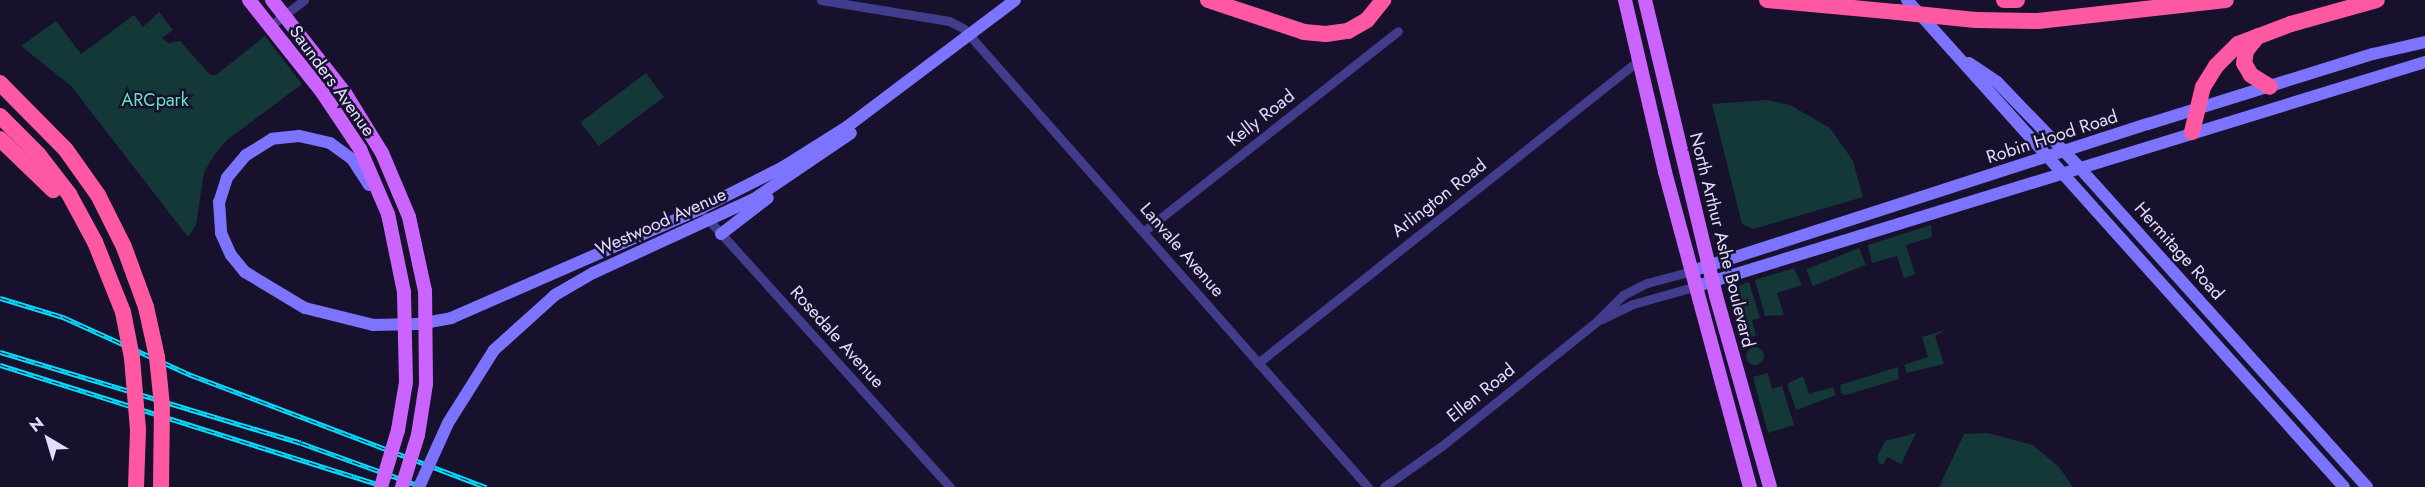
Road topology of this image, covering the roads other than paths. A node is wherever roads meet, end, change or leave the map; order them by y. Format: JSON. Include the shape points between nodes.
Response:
{"nodes":[{"id":1,"x":249,"y":0,"type":"edge"},
{"id":2,"x":272,"y":0,"type":"edge"},
{"id":3,"x":304,"y":0,"type":"edge"},
{"id":4,"x":820,"y":0,"type":"edge"},
{"id":5,"x":1015,"y":0,"type":"edge"},
{"id":6,"x":1208,"y":0,"type":"edge"},
{"id":7,"x":1383,"y":0,"type":"edge"},
{"id":8,"x":1625,"y":0,"type":"edge"},
{"id":9,"x":1645,"y":0,"type":"edge"},
{"id":10,"x":1767,"y":0,"type":"edge"},
{"id":11,"x":2004,"y":0,"type":"edge"},
{"id":12,"x":2017,"y":0,"type":"edge"},
{"id":13,"x":2226,"y":0,"type":"edge"},
{"id":14,"x":2378,"y":0,"type":"edge"},
{"id":15,"x":1902,"y":6,"type":"edge"},
{"id":16,"x":284,"y":16,"type":"junction"},
{"id":17,"x":270,"y":26,"type":"junction"},
{"id":18,"x":1398,"y":31,"type":"dead end"},
{"id":19,"x":970,"y":35,"type":"junction"},
{"id":20,"x":2259,"y":36,"type":"junction"},
{"id":21,"x":2425,"y":42,"type":"edge"},
{"id":22,"x":1953,"y":52,"type":"junction"},
{"id":23,"x":1640,"y":59,"type":"junction"},
{"id":24,"x":2425,"y":62,"type":"edge"},
{"id":25,"x":2,"y":83,"type":"edge"},
{"id":26,"x":2270,"y":87,"type":"junction"},
{"id":27,"x":2195,"y":111,"type":"junction"},
{"id":28,"x":0,"y":116,"type":"edge"},
{"id":29,"x":2192,"y":132,"type":"junction"},
{"id":30,"x":0,"y":139,"type":"edge"},
{"id":31,"x":2065,"y":153,"type":"junction"},
{"id":32,"x":1683,"y":154,"type":"junction"},
{"id":33,"x":2049,"y":158,"type":"junction"},
{"id":34,"x":2078,"y":166,"type":"junction"},
{"id":35,"x":802,"y":170,"type":"junction"},
{"id":36,"x":2062,"y":171,"type":"junction"},
{"id":37,"x":700,"y":209,"type":"junction"},
{"id":38,"x":1876,"y":212,"type":"junction"},
{"id":39,"x":710,"y":220,"type":"junction"},
{"id":40,"x":1144,"y":231,"type":"junction"},
{"id":41,"x":721,"y":234,"type":"junction"},
{"id":42,"x":394,"y":241,"type":"junction"},
{"id":43,"x":95,"y":242,"type":"junction"},
{"id":44,"x":1826,"y":247,"type":"junction"},
{"id":45,"x":1710,"y":266,"type":"junction"},
{"id":46,"x":1692,"y":272,"type":"junction"},
{"id":47,"x":1713,"y":281,"type":"junction"},
{"id":48,"x":1697,"y":286,"type":"junction"},
{"id":49,"x":1597,"y":321,"type":"junction"},
{"id":50,"x":1258,"y":363,"type":"junction"},
{"id":51,"x":136,"y":487,"type":"edge"},
{"id":52,"x":161,"y":487,"type":"edge"},
{"id":53,"x":381,"y":487,"type":"edge"},
{"id":54,"x":402,"y":487,"type":"edge"},
{"id":55,"x":418,"y":487,"type":"edge"},
{"id":56,"x":950,"y":487,"type":"edge"},
{"id":57,"x":1368,"y":487,"type":"edge"},
{"id":58,"x":1383,"y":487,"type":"edge"},
{"id":59,"x":1750,"y":487,"type":"edge"},
{"id":60,"x":1770,"y":487,"type":"edge"},
{"id":61,"x":2344,"y":487,"type":"edge"},
{"id":62,"x":2367,"y":487,"type":"edge"}],
"edges":[{"from":1,"to":17,"type":"main road","name":"Saunders Avenue"},
{"from":2,"to":16,"type":"main road"},
{"from":3,"to":16,"type":"street"},
{"from":4,"to":19,"type":"street","name":"Lanvale Avenue","via":[[949,21]]},
{"from":5,"to":19,"type":"main road","name":"Westwood Avenue"},
{"from":6,"to":7,"type":"highway","via":[[1304,32],[1326,34],[1348,31],[1367,20]]},
{"from":8,"to":23,"type":"main road","name":"North Arthur Ashe Boulevard"},
{"from":9,"to":32,"type":"main road","name":"North Arthur Ashe Boulevard"},
{"from":10,"to":15,"type":"highway"},
{"from":11,"to":12,"type":"highway"},
{"from":13,"to":15,"type":"highway","bridge":true,"via":[[2069,19],[1976,20]]},
{"from":14,"to":20,"type":"highway"},
{"from":15,"to":22,"type":"main road","name":"Hermitage Road"},
{"from":16,"to":17,"type":"street"},
{"from":16,"to":54,"type":"main road","bridge":true,"via":[[345,93],[382,153],[408,217],[425,291],[426,384],[418,435]]},
{"from":17,"to":42,"type":"main road","name":"Saunders Avenue","via":[[360,149],[382,198]]},
{"from":18,"to":40,"type":"street","name":"Kelly Road"},
{"from":19,"to":35,"type":"main road","name":"Westwood Avenue","via":[[964,45]]},
{"from":19,"to":37,"type":"main road","name":"Westwood Avenue","via":[[828,140],[748,187]]},
{"from":19,"to":40,"type":"street","name":"Lanvale Avenue"},
{"from":20,"to":26,"type":"highway","via":[[2246,51],[2244,63],[2251,75]]},
{"from":20,"to":27,"type":"highway","via":[[2238,45],[2216,66]]},
{"from":21,"to":26,"type":"main road","name":"Robin Hood Road"},
{"from":22,"to":31,"type":"main road","name":"Hermitage Road","via":[[1997,82]]},
{"from":22,"to":33,"type":"main road","name":"Hermitage Road"},
{"from":23,"to":32,"type":"main road","via":[[1654,68]]},
{"from":23,"to":46,"type":"main road","name":"North Arthur Ashe Boulevard"},
{"from":23,"to":50,"type":"street","name":"Arlington Road"},
{"from":24,"to":29,"type":"main road","name":"Robin Hood Road"},
{"from":25,"to":52,"type":"highway","bridge":true,"via":[[66,150],[98,195],[124,247],[146,308],[157,357],[162,405]]},
{"from":26,"to":27,"type":"main road","name":"Robin Hood Road"},
{"from":27,"to":29,"type":"highway"},
{"from":27,"to":31,"type":"main road","name":"Robin Hood Road"},
{"from":28,"to":43,"type":"highway","via":[[38,154],[69,194]]},
{"from":29,"to":34,"type":"main road","name":"Robin Hood Road"},
{"from":30,"to":43,"type":"highway","via":[[48,184]]},
{"from":31,"to":33,"type":"main road","name":"Robin Hood Road"},
{"from":31,"to":34,"type":"main road","name":"Hermitage Road"},
{"from":32,"to":45,"type":"main road","name":"North Arthur Ashe Boulevard"},
{"from":33,"to":36,"type":"main road","name":"Hermitage Road"},
{"from":33,"to":38,"type":"main road","name":"Robin Hood Road"},
{"from":34,"to":36,"type":"main road","name":"Robin Hood Road"},
{"from":34,"to":62,"type":"main road","name":"Hermitage Road"},
{"from":35,"to":39,"type":"main road","name":"Westwood Avenue"},
{"from":35,"to":41,"type":"main road"},
{"from":36,"to":44,"type":"main road","name":"Robin Hood Road"},
{"from":36,"to":61,"type":"main road","name":"Hermitage Road"},
{"from":37,"to":39,"type":"street","name":"Rosedale Avenue"},
{"from":37,"to":42,"type":"main road","name":"Westwood Avenue","via":[[466,313],[436,322],[387,325],[355,322],[305,308],[245,272],[231,255],[221,233],[221,191],[235,166],[258,146],[287,136],[320,139],[340,148],[358,165]]},
{"from":38,"to":44,"type":"main road","via":[[1874,222],[1866,228],[1839,237]]},
{"from":38,"to":45,"type":"main road","name":"Robin Hood Road"},
{"from":39,"to":41,"type":"street","name":"Rosedale Avenue"},
{"from":39,"to":55,"type":"main road","name":"Westwood Avenue","bridge":true,"via":[[593,273],[539,307],[494,350],[448,423]]},
{"from":40,"to":50,"type":"street","name":"Lanvale Avenue"},
{"from":41,"to":56,"type":"street","name":"Rosedale Avenue"},
{"from":42,"to":53,"type":"main road","name":"Saunders Avenue","bridge":true,"via":[[404,292],[407,351],[404,398]]},
{"from":43,"to":51,"type":"highway","bridge":true,"via":[[123,312],[132,358],[138,430]]},
{"from":44,"to":47,"type":"main road","name":"Robin Hood Road"},
{"from":45,"to":46,"type":"main road","name":"Robin Hood Road"},
{"from":45,"to":47,"type":"main road","name":"North Arthur Ashe Boulevard"},
{"from":46,"to":48,"type":"main road","name":"North Arthur Ashe Boulevard"},
{"from":46,"to":49,"type":"street","name":"Ellen Road","via":[[1630,290]]},
{"from":47,"to":48,"type":"main road","name":"Robin Hood Road"},
{"from":47,"to":60,"type":"main road","name":"North Arthur Ashe Boulevard"},
{"from":48,"to":49,"type":"street","name":"Ellen Road","via":[[1634,304]]},
{"from":48,"to":59,"type":"main road","name":"North Arthur Ashe Boulevard"},
{"from":49,"to":58,"type":"street","name":"Ellen Road","via":[[1438,449]]},
{"from":50,"to":57,"type":"street","name":"Lanvale Avenue"}]}
